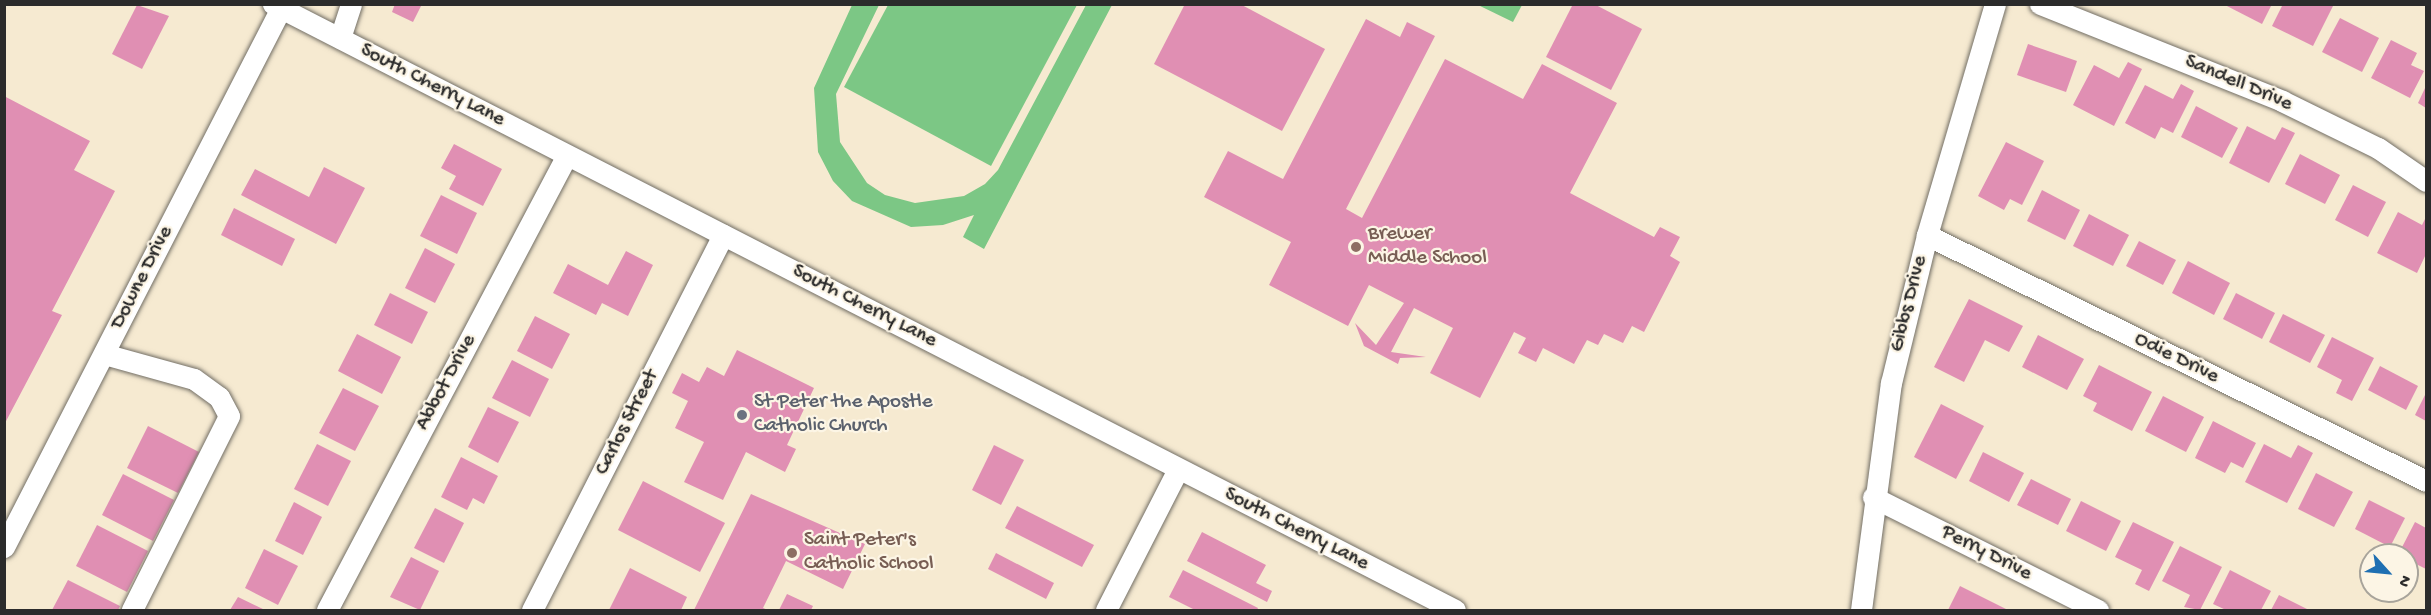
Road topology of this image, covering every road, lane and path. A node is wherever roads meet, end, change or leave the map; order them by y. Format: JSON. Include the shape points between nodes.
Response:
{"nodes":[{"id":1,"x":351,"y":4,"type":"edge"},
{"id":2,"x":1995,"y":4,"type":"edge"},
{"id":3,"x":2040,"y":4,"type":"edge"},
{"id":4,"x":277,"y":6,"type":"edge"},
{"id":5,"x":339,"y":38,"type":"junction"},
{"id":6,"x":567,"y":155,"type":"junction"},
{"id":7,"x":2427,"y":181,"type":"edge"},
{"id":8,"x":723,"y":235,"type":"junction"},
{"id":9,"x":1927,"y":235,"type":"junction"},
{"id":10,"x":104,"y":354,"type":"junction"},
{"id":11,"x":1178,"y":470,"type":"junction"},
{"id":12,"x":2427,"y":481,"type":"edge"},
{"id":13,"x":1873,"y":497,"type":"junction"},
{"id":14,"x":4,"y":547,"type":"edge"},
{"id":15,"x":132,"y":610,"type":"edge"},
{"id":16,"x":327,"y":610,"type":"edge"},
{"id":17,"x":532,"y":610,"type":"edge"},
{"id":18,"x":1106,"y":610,"type":"edge"},
{"id":19,"x":1455,"y":610,"type":"edge"},
{"id":20,"x":1861,"y":610,"type":"edge"},
{"id":21,"x":2098,"y":610,"type":"edge"}],
"edges":[{"from":1,"to":5,"type":"street"},
{"from":2,"to":9,"type":"street","name":"Gibbs Drive"},
{"from":3,"to":7,"type":"street","name":"Sandell Drive","via":[[2282,101],[2378,148]]},
{"from":4,"to":5,"type":"street","name":"South Cherry Lane"},
{"from":4,"to":10,"type":"street","name":"Downe Drive"},
{"from":5,"to":6,"type":"street","name":"South Cherry Lane"},
{"from":6,"to":8,"type":"street","name":"South Cherry Lane"},
{"from":6,"to":16,"type":"street","name":"Abbot Drive"},
{"from":8,"to":11,"type":"street","name":"South Cherry Lane"},
{"from":8,"to":17,"type":"street","name":"Carlos Street"},
{"from":9,"to":12,"type":"street","name":"Odie Drive"},
{"from":9,"to":13,"type":"street","name":"Gibbs Drive","via":[[1891,383]]},
{"from":10,"to":14,"type":"street","name":"Downe Drive"},
{"from":10,"to":15,"type":"street","via":[[194,379],[219,397],[230,416]]},
{"from":11,"to":18,"type":"street"},
{"from":11,"to":19,"type":"street","name":"South Cherry Lane"},
{"from":13,"to":20,"type":"street","name":"Gibbs Drive"},
{"from":13,"to":21,"type":"street","name":"Perry Drive"}]}
